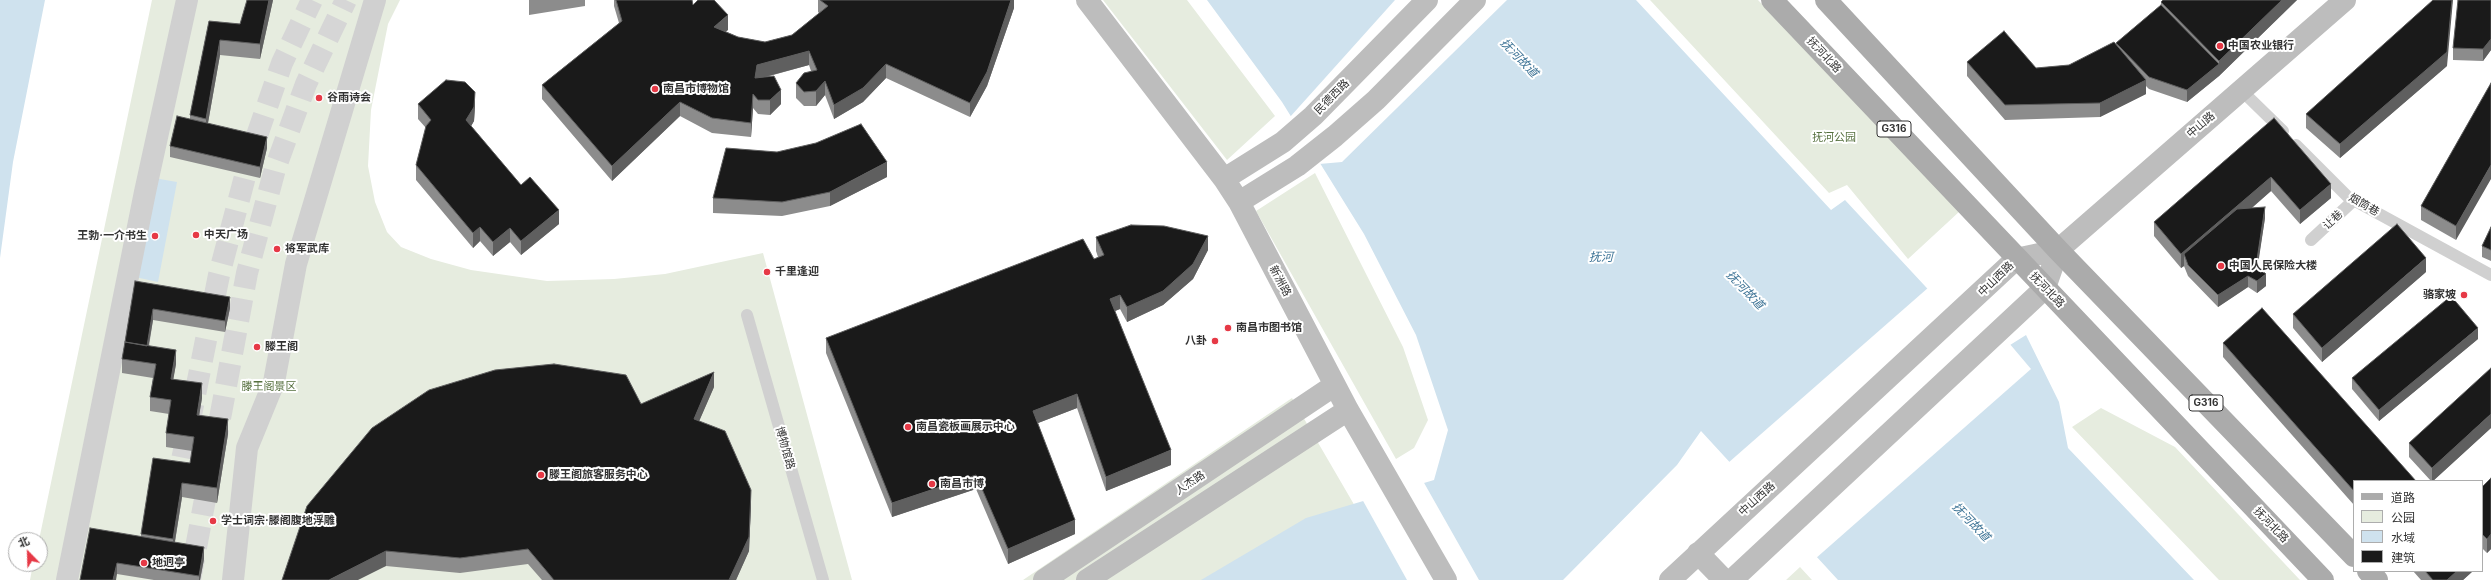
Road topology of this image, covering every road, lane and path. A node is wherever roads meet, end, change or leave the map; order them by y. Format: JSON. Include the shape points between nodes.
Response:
{"nodes":[{"id":1,"x":187,"y":0,"type":"edge"},
{"id":2,"x":376,"y":0,"type":"edge"},
{"id":3,"x":1087,"y":0,"type":"edge"},
{"id":4,"x":1427,"y":0,"type":"edge"},
{"id":5,"x":1475,"y":0,"type":"edge"},
{"id":6,"x":1772,"y":0,"type":"edge"},
{"id":7,"x":1826,"y":0,"type":"edge"},
{"id":8,"x":2345,"y":0,"type":"edge"},
{"id":9,"x":2241,"y":90,"type":"junction"},
{"id":10,"x":1224,"y":180,"type":"junction"},
{"id":11,"x":2354,"y":200,"type":"junction"},
{"id":12,"x":1239,"y":202,"type":"junction"},
{"id":13,"x":2311,"y":240,"type":"dead end"},
{"id":14,"x":2058,"y":250,"type":"junction"},
{"id":15,"x":2016,"y":259,"type":"junction"},
{"id":16,"x":2491,"y":275,"type":"edge"},
{"id":17,"x":2045,"y":288,"type":"junction"},
{"id":18,"x":747,"y":315,"type":"dead end"},
{"id":19,"x":1335,"y":385,"type":"junction"},
{"id":20,"x":1348,"y":410,"type":"junction"},
{"id":21,"x":1698,"y":553,"type":"junction"},
{"id":22,"x":2353,"y":555,"type":"edge"},
{"id":23,"x":2369,"y":572,"type":"edge"},
{"id":24,"x":66,"y":580,"type":"edge"},
{"id":25,"x":233,"y":580,"type":"edge"},
{"id":26,"x":823,"y":580,"type":"edge"},
{"id":27,"x":1044,"y":580,"type":"edge"},
{"id":28,"x":1087,"y":580,"type":"edge"},
{"id":29,"x":1446,"y":580,"type":"edge"},
{"id":30,"x":1670,"y":580,"type":"edge"},
{"id":31,"x":1724,"y":580,"type":"edge"},
{"id":32,"x":1732,"y":580,"type":"edge"},
{"id":33,"x":2323,"y":580,"type":"edge"},
{"id":34,"x":2377,"y":580,"type":"edge"}],
"edges":[{"from":1,"to":24,"type":"street"},
{"from":2,"to":25,"type":"street","via":[[296,264],[274,382],[247,448]]},
{"from":3,"to":10,"type":"main road","name":"新洲路"},
{"from":4,"to":10,"type":"main road","name":"民德西路","via":[[1313,116],[1283,142]]},
{"from":5,"to":12,"type":"main road","via":[[1376,100],[1297,166]]},
{"from":6,"to":15,"type":"main road","name":"抚河北路","number":"G316"},
{"from":7,"to":14,"type":"main road","number":"G316"},
{"from":8,"to":9,"type":"main road","name":"中山路"},
{"from":9,"to":11,"type":"lane","name":"烟筒巷","via":[[2348,197]]},
{"from":9,"to":14,"type":"main road","name":"中山路"},
{"from":10,"to":12,"type":"main road","name":"新洲路"},
{"from":11,"to":13,"type":"lane","name":"让巷"},
{"from":11,"to":16,"type":"lane","name":"烟筒巷"},
{"from":12,"to":19,"type":"main road","name":"新洲路"},
{"from":14,"to":15,"type":"main road","name":"中山西路"},
{"from":14,"to":17,"type":"main road"},
{"from":14,"to":22,"type":"main road","number":"G316"},
{"from":15,"to":17,"type":"main road","name":"抚河北路"},
{"from":15,"to":21,"type":"main road","name":"中山西路"},
{"from":17,"to":32,"type":"main road"},
{"from":17,"to":33,"type":"main road","name":"抚河北路"},
{"from":18,"to":26,"type":"lane","name":"博物馆路"},
{"from":19,"to":20,"type":"main road","name":"新洲路"},
{"from":19,"to":27,"type":"main road","name":"人杰路"},
{"from":20,"to":28,"type":"main road"},
{"from":20,"to":29,"type":"main road","name":"新洲路"},
{"from":21,"to":30,"type":"main road","name":"中山西路"},
{"from":21,"to":31,"type":"main road"},
{"from":23,"to":34,"type":"main road"}]}
